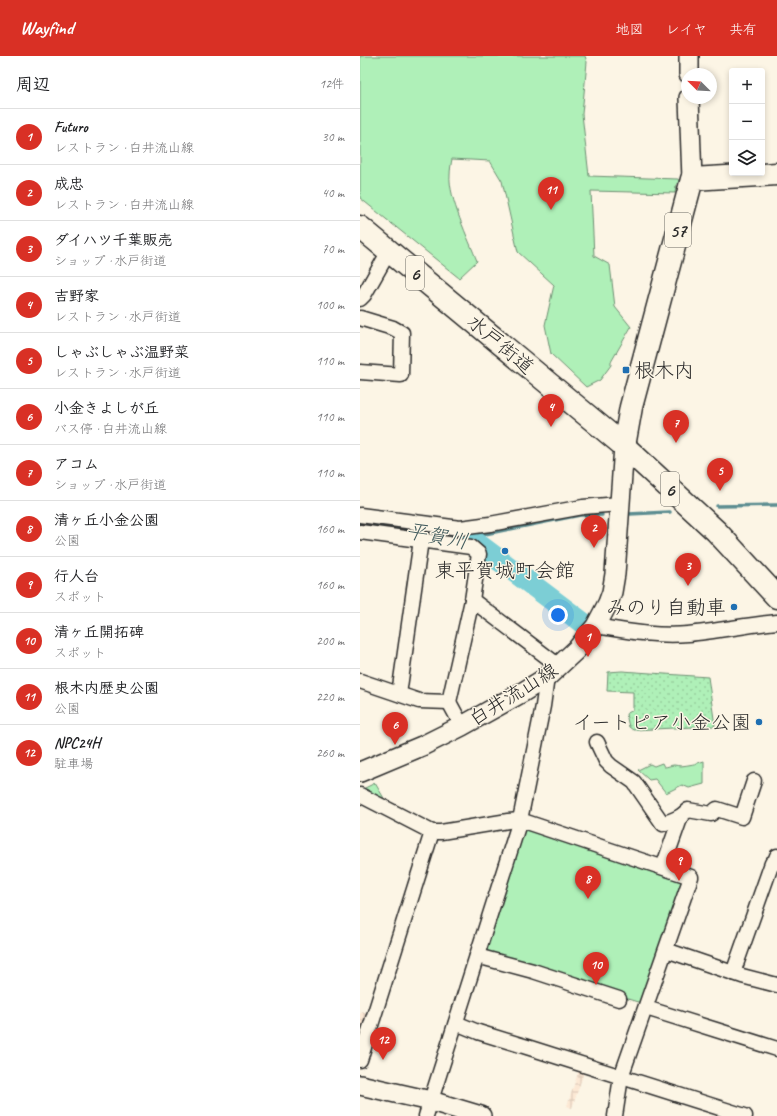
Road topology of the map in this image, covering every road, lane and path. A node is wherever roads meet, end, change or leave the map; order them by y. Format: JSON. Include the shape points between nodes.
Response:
{"nodes":[{"id":1,"x":689,"y":56,"type":"edge"},
{"id":2,"x":689,"y":68,"type":"edge"},
{"id":3,"x":689,"y":104,"type":"edge"},
{"id":4,"x":777,"y":174,"type":"edge"},
{"id":5,"x":692,"y":179,"type":"junction"},
{"id":6,"x":360,"y":227,"type":"edge"},
{"id":7,"x":389,"y":251,"type":"junction"},
{"id":8,"x":360,"y":299,"type":"edge"},
{"id":9,"x":360,"y":318,"type":"edge"},
{"id":10,"x":360,"y":372,"type":"edge"},
{"id":11,"x":624,"y":446,"type":"junction"},
{"id":12,"x":619,"y":504,"type":"junction"},
{"id":13,"x":360,"y":515,"type":"edge"},
{"id":14,"x":360,"y":532,"type":"edge"},
{"id":15,"x":421,"y":540,"type":"junction"},
{"id":16,"x":777,"y":597,"type":"edge"},
{"id":17,"x":472,"y":600,"type":"junction"},
{"id":18,"x":777,"y":622,"type":"edge"},
{"id":19,"x":596,"y":626,"type":"junction"},
{"id":20,"x":553,"y":671,"type":"junction"},
{"id":21,"x":360,"y":681,"type":"edge"},
{"id":22,"x":399,"y":694,"type":"junction"},
{"id":23,"x":449,"y":702,"type":"junction"},
{"id":24,"x":462,"y":726,"type":"junction"},
{"id":25,"x":597,"y":742,"type":"dead end"},
{"id":26,"x":360,"y":772,"type":"edge"},
{"id":27,"x":754,"y":781,"type":"dead end"},
{"id":28,"x":360,"y":795,"type":"edge"},
{"id":29,"x":681,"y":816,"type":"junction"},
{"id":30,"x":520,"y":820,"type":"junction"},
{"id":31,"x":432,"y":832,"type":"junction"},
{"id":32,"x":777,"y":856,"type":"edge"},
{"id":33,"x":663,"y":868,"type":"junction"},
{"id":34,"x":666,"y":950,"type":"junction"},
{"id":35,"x":477,"y":956,"type":"junction"},
{"id":36,"x":733,"y":973,"type":"junction"},
{"id":37,"x":777,"y":985,"type":"edge"},
{"id":38,"x":619,"y":999,"type":"dead end"},
{"id":39,"x":646,"y":1008,"type":"junction"},
{"id":40,"x":456,"y":1023,"type":"junction"},
{"id":41,"x":777,"y":1049,"type":"edge"},
{"id":42,"x":360,"y":1060,"type":"edge"},
{"id":43,"x":621,"y":1076,"type":"junction"},
{"id":44,"x":360,"y":1085,"type":"edge"},
{"id":45,"x":428,"y":1108,"type":"edge"},
{"id":46,"x":481,"y":1116,"type":"edge"},
{"id":47,"x":615,"y":1116,"type":"edge"},
{"id":48,"x":745,"y":1116,"type":"edge"}],
"edges":[{"from":1,"to":2,"type":"main road"},
{"from":3,"to":5,"type":"main road"},
{"from":4,"to":5,"type":"main road"},
{"from":5,"to":11,"type":"main road","number":"57","via":[[631,407]]},
{"from":6,"to":7,"type":"main road","name":"水戸街道","number":"6"},
{"from":7,"to":8,"type":"street"},
{"from":7,"to":11,"type":"main road","name":"水戸街道","number":"6"},
{"from":9,"to":10,"type":"street","via":[[402,333],[401,375]]},
{"from":11,"to":12,"type":"main road","name":"白井流山線"},
{"from":11,"to":16,"type":"main road","name":"水戸街道","number":"6","via":[[716,531]]},
{"from":12,"to":13,"type":"street","via":[[583,507],[460,528]]},
{"from":12,"to":19,"type":"main road","name":"白井流山線","via":[[612,592]]},
{"from":14,"to":15,"type":"street"},
{"from":15,"to":17,"type":"street","via":[[471,547],[479,554]]},
{"from":15,"to":22,"type":"street"},
{"from":17,"to":20,"type":"street"},
{"from":17,"to":23,"type":"street"},
{"from":18,"to":19,"type":"street","via":[[670,635]]},
{"from":19,"to":20,"type":"main road","name":"白井流山線","via":[[577,649]]},
{"from":20,"to":24,"type":"main road","name":"白井流山線","via":[[523,692]]},
{"from":20,"to":30,"type":"street","via":[[543,706]]},
{"from":21,"to":22,"type":"street"},
{"from":22,"to":23,"type":"street","via":[[419,701]]},
{"from":23,"to":24,"type":"street"},
{"from":24,"to":26,"type":"main road","name":"白井流山線"},
{"from":25,"to":29,"type":"street","via":[[610,766],[634,782],[663,824]]},
{"from":27,"to":29,"type":"street","via":[[742,817],[717,809],[711,814],[688,810]]},
{"from":28,"to":31,"type":"street"},
{"from":29,"to":33,"type":"street"},
{"from":30,"to":31,"type":"street"},
{"from":30,"to":33,"type":"street"},
{"from":30,"to":35,"type":"street"},
{"from":31,"to":42,"type":"street"},
{"from":32,"to":36,"type":"street","via":[[774,864],[772,863]]},
{"from":33,"to":34,"type":"street","via":[[691,877]]},
{"from":34,"to":36,"type":"street"},
{"from":34,"to":39,"type":"street"},
{"from":35,"to":38,"type":"street"},
{"from":35,"to":40,"type":"street"},
{"from":36,"to":37,"type":"street"},
{"from":39,"to":41,"type":"street"},
{"from":39,"to":43,"type":"street"},
{"from":40,"to":43,"type":"street","via":[[496,1038]]},
{"from":40,"to":45,"type":"street"},
{"from":43,"to":47,"type":"street"},
{"from":43,"to":48,"type":"street"},
{"from":44,"to":45,"type":"main road"},
{"from":45,"to":46,"type":"main road"}]}
